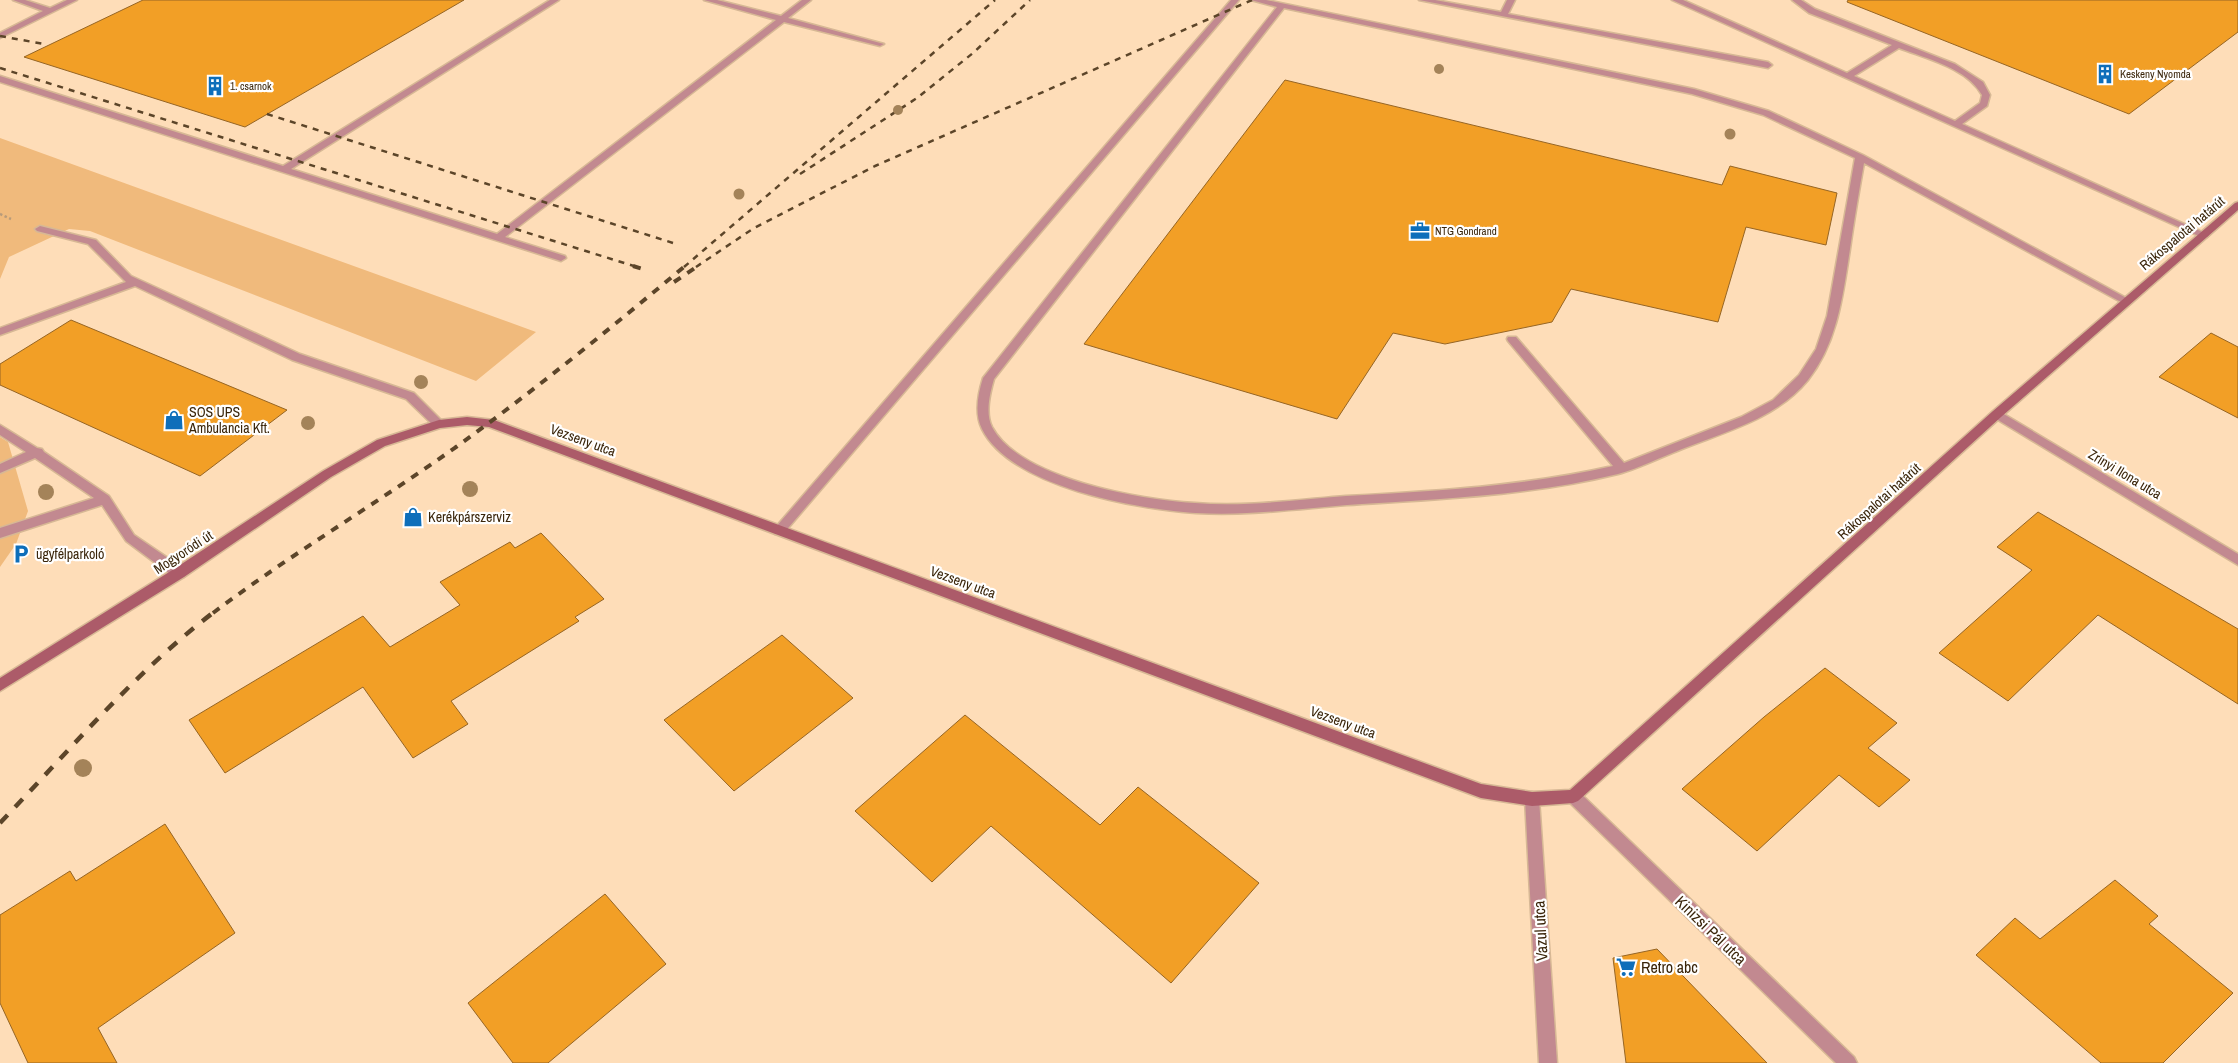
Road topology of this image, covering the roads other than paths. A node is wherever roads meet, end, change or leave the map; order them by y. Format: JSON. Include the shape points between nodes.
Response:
{"nodes":[{"id":1,"x":17,"y":0,"type":"edge"},
{"id":2,"x":73,"y":0,"type":"edge"},
{"id":3,"x":555,"y":0,"type":"edge"},
{"id":4,"x":708,"y":0,"type":"edge"},
{"id":5,"x":807,"y":0,"type":"edge"},
{"id":6,"x":1235,"y":0,"type":"edge"},
{"id":7,"x":1255,"y":0,"type":"edge"},
{"id":8,"x":1423,"y":0,"type":"edge"},
{"id":9,"x":1511,"y":0,"type":"edge"},
{"id":10,"x":1676,"y":0,"type":"edge"},
{"id":11,"x":1796,"y":0,"type":"edge"},
{"id":12,"x":1282,"y":6,"type":"junction"},
{"id":13,"x":50,"y":11,"type":"junction"},
{"id":14,"x":1502,"y":15,"type":"junction"},
{"id":15,"x":782,"y":19,"type":"junction"},
{"id":16,"x":0,"y":36,"type":"edge"},
{"id":17,"x":880,"y":44,"type":"dead end"},
{"id":18,"x":1899,"y":46,"type":"junction"},
{"id":19,"x":1768,"y":65,"type":"dead end"},
{"id":20,"x":1848,"y":76,"type":"junction"},
{"id":21,"x":0,"y":79,"type":"edge"},
{"id":22,"x":1956,"y":124,"type":"junction"},
{"id":23,"x":1860,"y":157,"type":"junction"},
{"id":24,"x":283,"y":170,"type":"junction"},
{"id":25,"x":2238,"y":205,"type":"edge"},
{"id":26,"x":40,"y":229,"type":"dead end"},
{"id":27,"x":2204,"y":236,"type":"junction"},
{"id":28,"x":498,"y":238,"type":"junction"},
{"id":29,"x":561,"y":258,"type":"dead end"},
{"id":30,"x":135,"y":282,"type":"junction"},
{"id":31,"x":2125,"y":300,"type":"junction"},
{"id":32,"x":0,"y":332,"type":"edge"},
{"id":33,"x":1512,"y":339,"type":"dead end"},
{"id":34,"x":1997,"y":414,"type":"junction"},
{"id":35,"x":439,"y":424,"type":"junction"},
{"id":36,"x":0,"y":429,"type":"edge"},
{"id":37,"x":381,"y":443,"type":"joint"},
{"id":38,"x":38,"y":452,"type":"junction"},
{"id":39,"x":1621,"y":468,"type":"junction"},
{"id":40,"x":0,"y":469,"type":"edge"},
{"id":41,"x":104,"y":499,"type":"junction"},
{"id":42,"x":779,"y":531,"type":"junction"},
{"id":43,"x":0,"y":533,"type":"edge"},
{"id":44,"x":2238,"y":560,"type":"edge"},
{"id":45,"x":180,"y":573,"type":"junction"},
{"id":46,"x":0,"y":685,"type":"edge"},
{"id":47,"x":1573,"y":796,"type":"junction"},
{"id":48,"x":1532,"y":799,"type":"junction"},
{"id":49,"x":1548,"y":1063,"type":"edge"},
{"id":50,"x":1848,"y":1063,"type":"edge"}],
"edges":[{"from":1,"to":13,"type":"street"},
{"from":2,"to":13,"type":"street"},
{"from":3,"to":24,"type":"street"},
{"from":4,"to":15,"type":"street"},
{"from":5,"to":15,"type":"street"},
{"from":6,"to":42,"type":"street"},
{"from":7,"to":12,"type":"street"},
{"from":8,"to":14,"type":"street"},
{"from":9,"to":14,"type":"street"},
{"from":10,"to":20,"type":"street"},
{"from":11,"to":18,"type":"street","via":[[1812,11]]},
{"from":12,"to":23,"type":"street","via":[[1735,102],[1798,126]]},
{"from":12,"to":39,"type":"street","via":[[989,378],[983,393],[982,411],[988,429],[1002,449],[1025,466],[1078,486],[1140,502],[1197,508],[1244,508],[1440,495],[1535,485]]},
{"from":13,"to":16,"type":"street"},
{"from":14,"to":19,"type":"street"},
{"from":15,"to":17,"type":"street"},
{"from":15,"to":28,"type":"street"},
{"from":18,"to":20,"type":"street"},
{"from":18,"to":22,"type":"street","via":[[1952,66],[1980,84],[1986,95],[1984,104]]},
{"from":20,"to":22,"type":"street"},
{"from":21,"to":24,"type":"street"},
{"from":22,"to":27,"type":"street"},
{"from":23,"to":31,"type":"street"},
{"from":23,"to":39,"type":"street","via":[[1833,319],[1803,378],[1773,405],[1748,420]]},
{"from":24,"to":28,"type":"street"},
{"from":25,"to":27,"type":"street","name":"Rákospalotai határút"},
{"from":26,"to":30,"type":"street","via":[[92,242],[127,278]]},
{"from":27,"to":31,"type":"street","name":"Rákospalotai határút"},
{"from":28,"to":29,"type":"street"},
{"from":30,"to":32,"type":"street"},
{"from":30,"to":35,"type":"street","via":[[296,357],[410,396]]},
{"from":31,"to":34,"type":"street","name":"Rákospalotai határút"},
{"from":33,"to":39,"type":"street"},
{"from":34,"to":44,"type":"street","name":"Zrínyi Ilona utca"},
{"from":34,"to":47,"type":"street","name":"Rákospalotai határút"},
{"from":35,"to":37,"type":"street","name":"Vezseny utca"},
{"from":35,"to":42,"type":"street","name":"Vezseny utca","via":[[490,423]]},
{"from":36,"to":38,"type":"street"},
{"from":37,"to":45,"type":"street","name":"Mogyoródi út","via":[[328,474]]},
{"from":38,"to":40,"type":"street"},
{"from":38,"to":41,"type":"street"},
{"from":41,"to":43,"type":"street"},
{"from":41,"to":45,"type":"street","via":[[130,538]]},
{"from":42,"to":48,"type":"street","name":"Vezseny utca","via":[[1481,790]]},
{"from":45,"to":46,"type":"street","name":"Mogyoródi út"},
{"from":47,"to":48,"type":"street"},
{"from":47,"to":50,"type":"street","name":"Kinizsi Pál utca"},
{"from":48,"to":49,"type":"street","name":"Vazul utca"}]}
